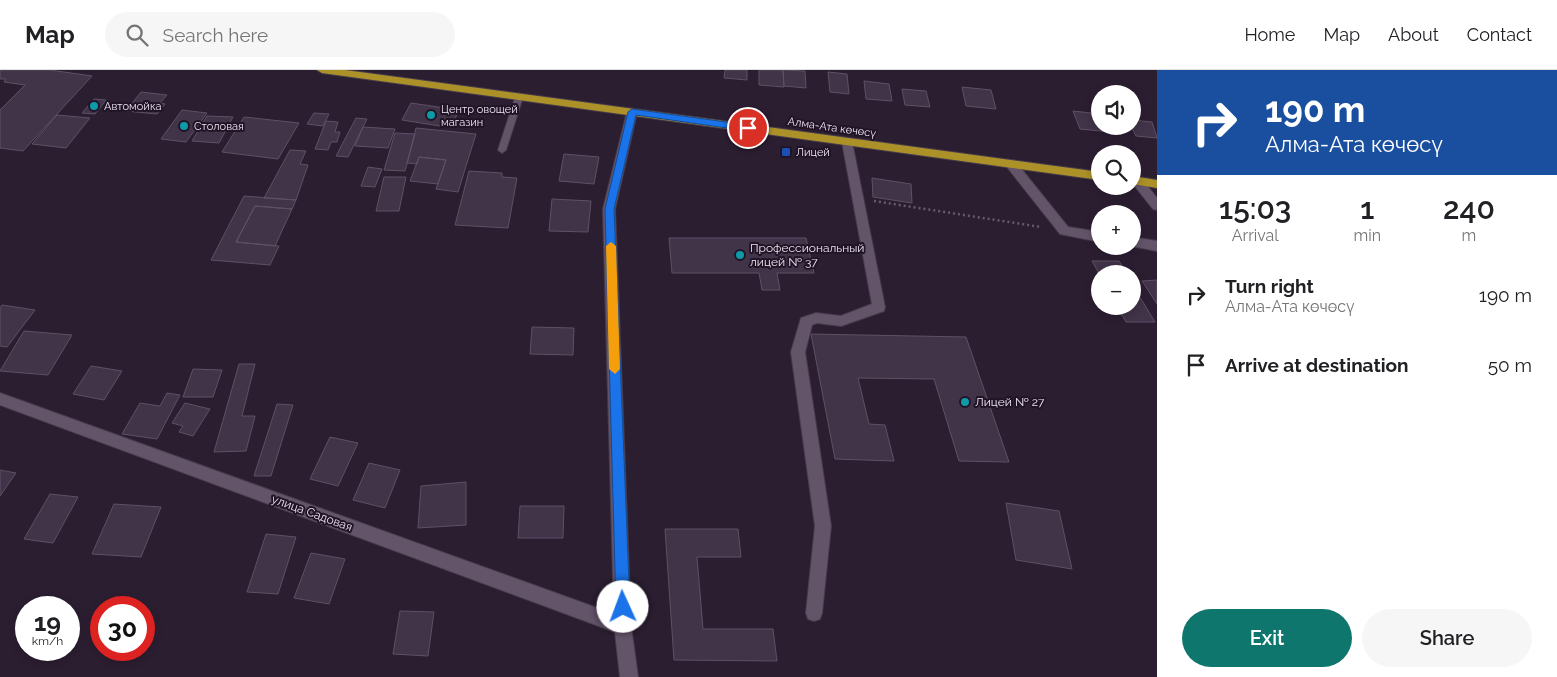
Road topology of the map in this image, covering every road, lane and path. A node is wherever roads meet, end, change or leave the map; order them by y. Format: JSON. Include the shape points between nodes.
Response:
{"nodes":[{"id":1,"x":322,"y":70,"type":"edge"},
{"id":2,"x":519,"y":96,"type":"junction"},
{"id":3,"x":632,"y":112,"type":"junction"},
{"id":4,"x":847,"y":142,"type":"junction"},
{"id":5,"x":502,"y":150,"type":"dead end"},
{"id":6,"x":1011,"y":164,"type":"junction"},
{"id":7,"x":1091,"y":175,"type":"edge"},
{"id":8,"x":1141,"y":182,"type":"edge"},
{"id":9,"x":1157,"y":184,"type":"edge"},
{"id":10,"x":1141,"y":188,"type":"edge"},
{"id":11,"x":857,"y":199,"type":"junction"},
{"id":12,"x":1157,"y":206,"type":"edge"},
{"id":13,"x":1064,"y":231,"type":"junction"},
{"id":14,"x":1091,"y":236,"type":"edge"},
{"id":15,"x":1141,"y":243,"type":"edge"},
{"id":16,"x":1157,"y":246,"type":"edge"},
{"id":17,"x":0,"y":399,"type":"edge"},
{"id":18,"x":814,"y":613,"type":"dead end"},
{"id":19,"x":623,"y":626,"type":"junction"},
{"id":20,"x":629,"y":677,"type":"edge"}],
"edges":[{"from":1,"to":2,"type":"highway","name":"Алма-Ата көчөсү"},
{"from":2,"to":3,"type":"highway","name":"Алма-Ата көчөсү"},
{"from":2,"to":5,"type":"lane"},
{"from":3,"to":4,"type":"highway","name":"Алма-Ата көчөсү"},
{"from":3,"to":19,"type":"street","via":[[610,209]]},
{"from":4,"to":6,"type":"highway","name":"Алма-Ата көчөсү"},
{"from":4,"to":11,"type":"street"},
{"from":6,"to":7,"type":"highway","name":"Алма-Ата көчөсү"},
{"from":6,"to":13,"type":"street"},
{"from":8,"to":9,"type":"highway"},
{"from":10,"to":12,"type":"street"},
{"from":11,"to":13,"type":"path"},
{"from":11,"to":18,"type":"street","via":[[879,307],[841,321],[816,318],[806,322],[798,352],[823,526]]},
{"from":13,"to":14,"type":"street"},
{"from":15,"to":16,"type":"street"},
{"from":17,"to":19,"type":"street","name":"улица Садовая"},
{"from":19,"to":20,"type":"street"}]}
